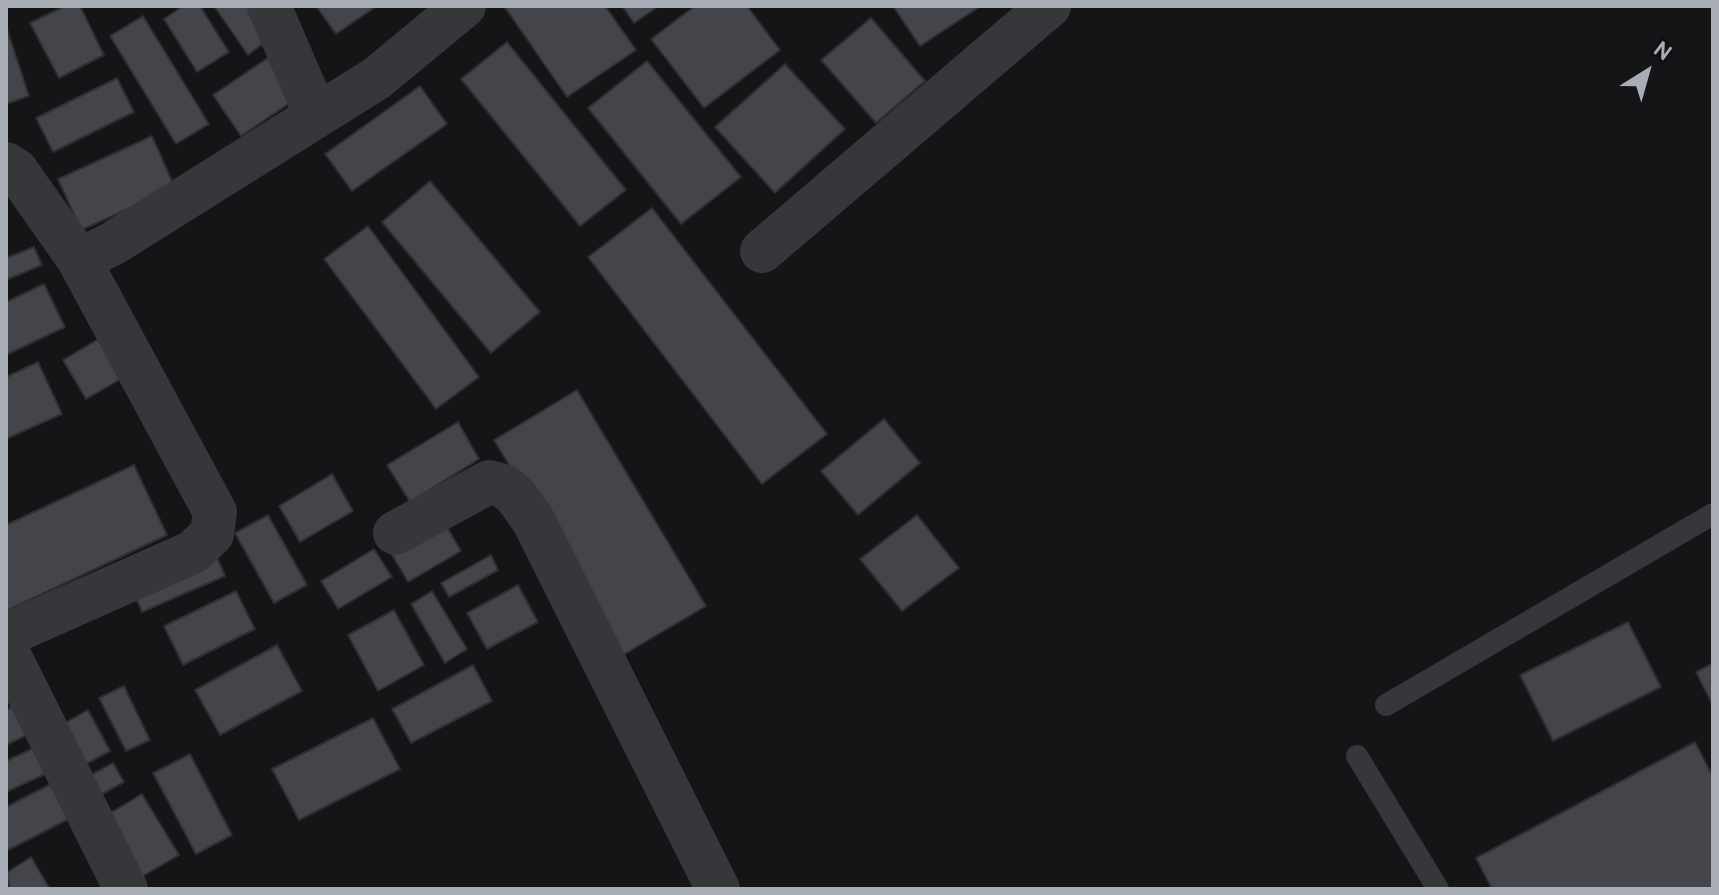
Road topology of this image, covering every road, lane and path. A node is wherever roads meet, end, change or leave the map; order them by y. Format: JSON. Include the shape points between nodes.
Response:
{"nodes":[{"id":1,"x":269,"y":6,"type":"edge"},
{"id":2,"x":464,"y":6,"type":"edge"},
{"id":3,"x":1049,"y":6,"type":"edge"},
{"id":4,"x":316,"y":115,"type":"junction"},
{"id":5,"x":6,"y":164,"type":"edge"},
{"id":6,"x":762,"y":251,"type":"dead end"},
{"id":7,"x":79,"y":260,"type":"junction"},
{"id":8,"x":1713,"y":514,"type":"edge"},
{"id":9,"x":395,"y":533,"type":"dead end"},
{"id":10,"x":6,"y":635,"type":"edge"},
{"id":11,"x":6,"y":649,"type":"edge"},
{"id":12,"x":1386,"y":705,"type":"dead end"},
{"id":13,"x":1357,"y":756,"type":"dead end"},
{"id":14,"x":126,"y":889,"type":"edge"},
{"id":15,"x":718,"y":889,"type":"edge"},
{"id":16,"x":1438,"y":889,"type":"edge"}],
"edges":[{"from":1,"to":4,"type":"street"},
{"from":2,"to":4,"type":"street","via":[[377,78]]},
{"from":3,"to":6,"type":"street"},
{"from":4,"to":7,"type":"street"},
{"from":5,"to":7,"type":"street","via":[[16,170]]},
{"from":7,"to":10,"type":"street","via":[[215,512],[212,534],[193,552]]},
{"from":8,"to":12,"type":"lane"},
{"from":9,"to":15,"type":"street","via":[[489,482],[516,496],[533,520]]},
{"from":11,"to":14,"type":"street"},
{"from":13,"to":16,"type":"lane"}]}
